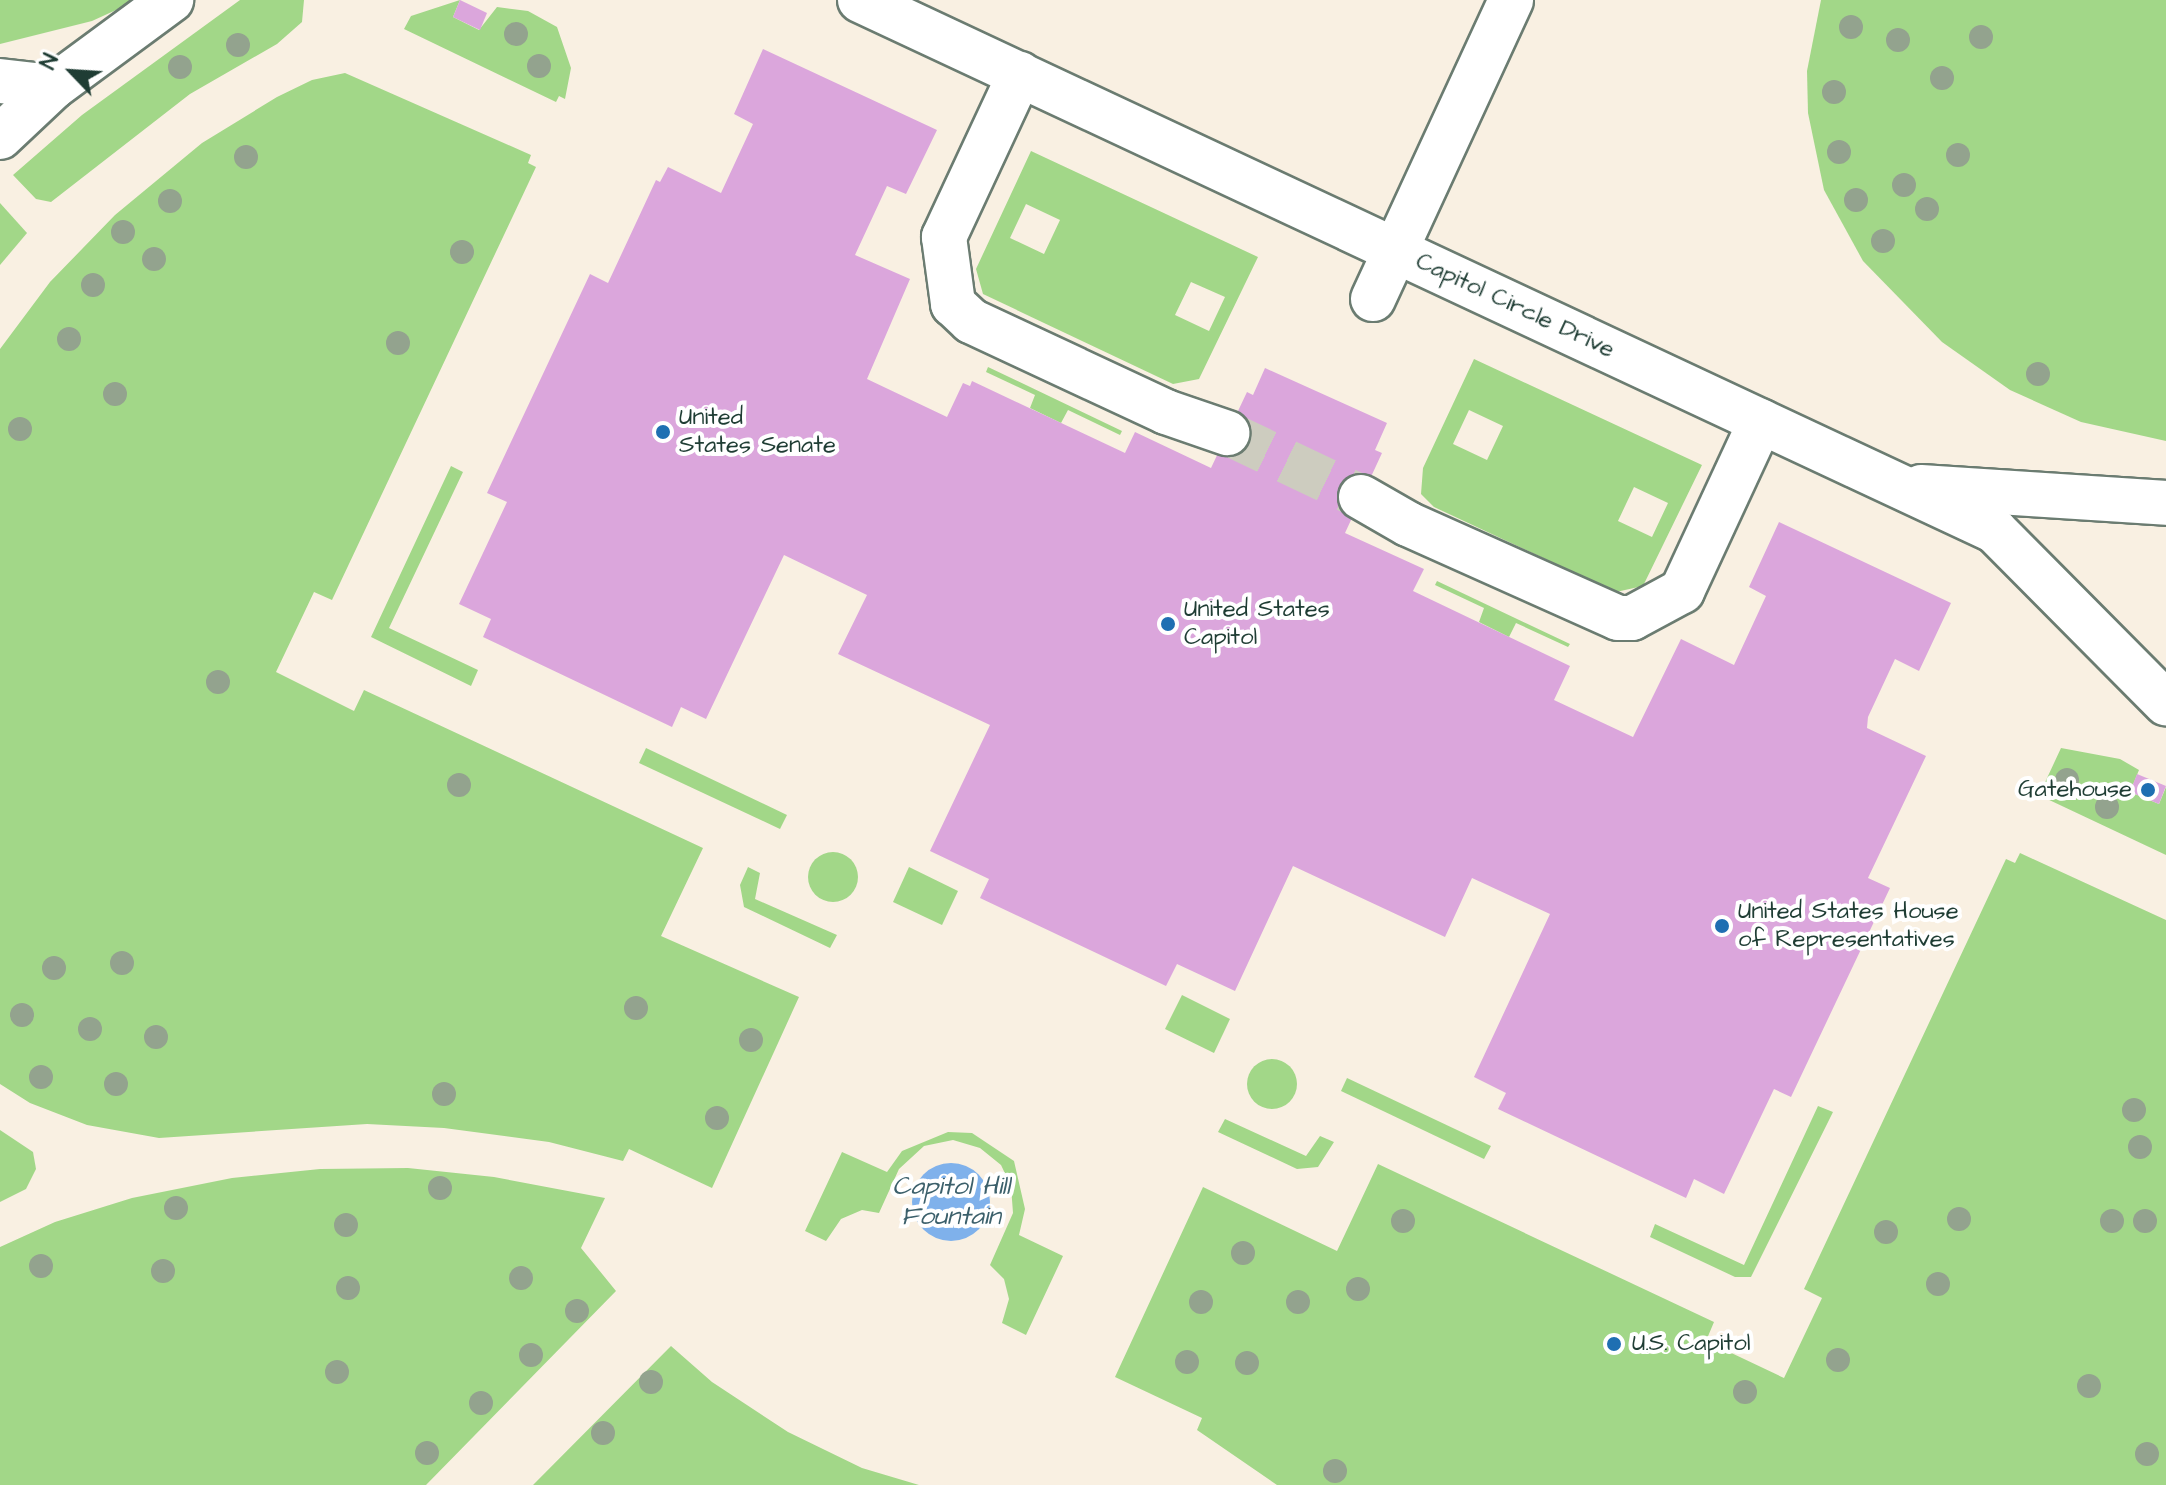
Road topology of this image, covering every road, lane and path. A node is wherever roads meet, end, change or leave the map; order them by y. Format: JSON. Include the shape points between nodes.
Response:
{"nodes":[{"id":1,"x":171,"y":0,"type":"edge"},
{"id":2,"x":1511,"y":0,"type":"edge"},
{"id":3,"x":874,"y":4,"type":"edge"},
{"id":4,"x":1020,"y":74,"type":"junction"},
{"id":5,"x":0,"y":81,"type":"edge"},
{"id":6,"x":53,"y":87,"type":"junction"},
{"id":7,"x":0,"y":137,"type":"edge"},
{"id":8,"x":1396,"y":250,"type":"junction"},
{"id":9,"x":1373,"y":299,"type":"dead end"},
{"id":10,"x":1761,"y":421,"type":"junction"},
{"id":11,"x":1215,"y":428,"type":"tunnel mouth"},
{"id":12,"x":1899,"y":485,"type":"junction"},
{"id":13,"x":1370,"y":501,"type":"tunnel mouth"},
{"id":14,"x":2166,"y":503,"type":"edge"},
{"id":15,"x":2149,"y":677,"type":"edge"},
{"id":16,"x":2166,"y":703,"type":"edge"}],
"edges":[{"from":1,"to":6,"type":"street"},
{"from":2,"to":8,"type":"street"},
{"from":3,"to":4,"type":"street","name":"Capitol Circle Drive"},
{"from":4,"to":8,"type":"street","name":"Capitol Circle Drive"},
{"from":4,"to":11,"type":"street","via":[[944,237],[953,304],[971,321],[1166,412]]},
{"from":5,"to":6,"type":"street"},
{"from":6,"to":7,"type":"street"},
{"from":8,"to":9,"type":"street"},
{"from":8,"to":10,"type":"street","name":"Capitol Circle Drive"},
{"from":10,"to":12,"type":"street","name":"Capitol Circle Drive"},
{"from":10,"to":13,"type":"street","via":[[1682,591],[1632,618],[1590,606],[1408,524]]},
{"from":12,"to":14,"type":"street"},
{"from":12,"to":15,"type":"street","name":"Capitol Circle Drive","via":[[1995,531]]},
{"from":15,"to":16,"type":"street","name":"Capitol Circle Drive"}]}
